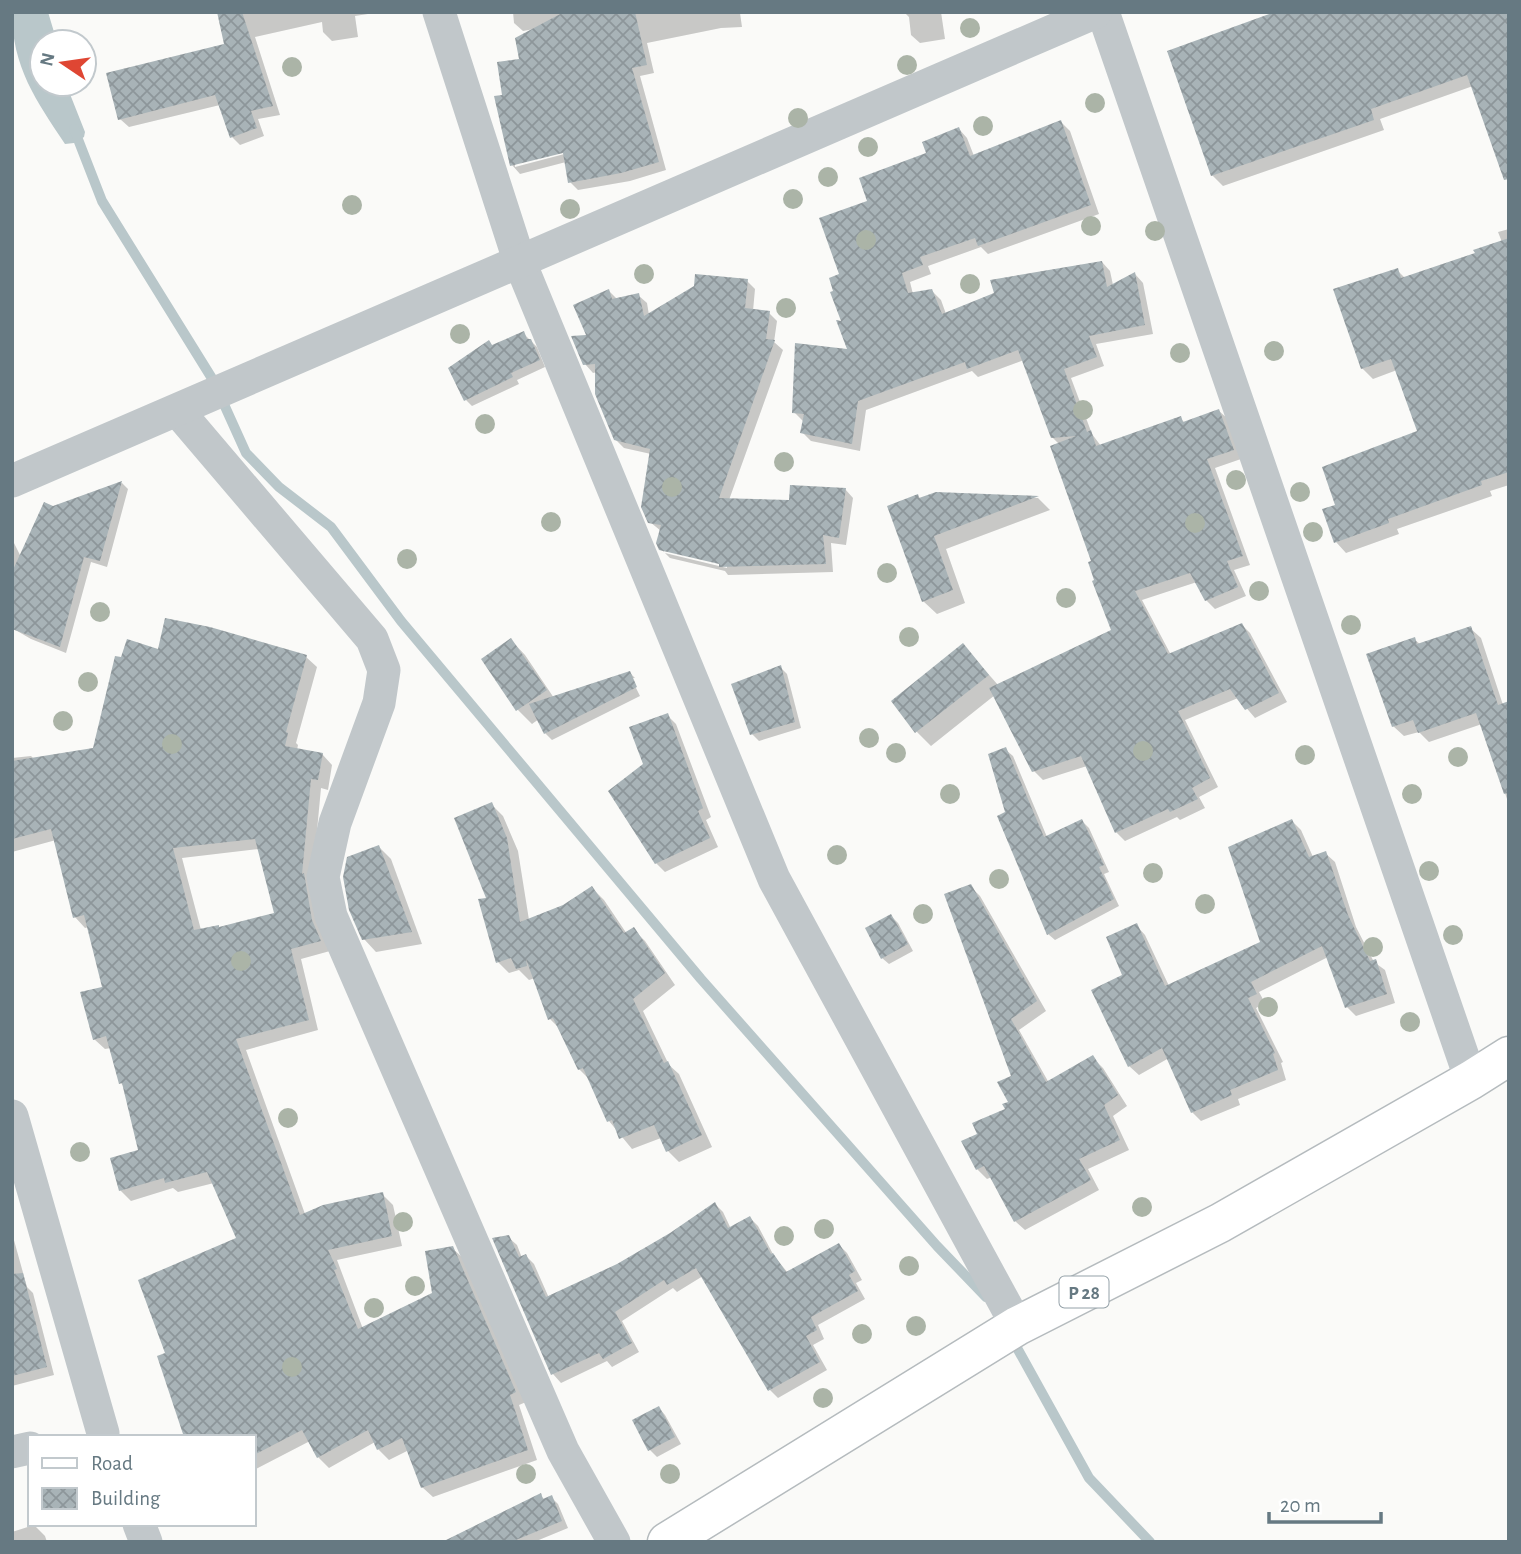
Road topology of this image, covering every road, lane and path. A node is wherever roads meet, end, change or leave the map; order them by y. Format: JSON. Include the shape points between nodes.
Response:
{"nodes":[{"id":1,"x":439,"y":12,"type":"edge"},
{"id":2,"x":1096,"y":12,"type":"edge"},
{"id":3,"x":1103,"y":12,"type":"edge"},
{"id":4,"x":519,"y":260,"type":"junction"},
{"id":5,"x":178,"y":411,"type":"junction"},
{"id":6,"x":12,"y":481,"type":"edge"},
{"id":7,"x":1509,"y":1056,"type":"edge"},
{"id":8,"x":1471,"y":1080,"type":"junction"},
{"id":9,"x":12,"y":1116,"type":"edge"},
{"id":10,"x":1017,"y":1326,"type":"junction"},
{"id":11,"x":97,"y":1435,"type":"edge"},
{"id":12,"x":614,"y":1542,"type":"edge"},
{"id":13,"x":667,"y":1542,"type":"edge"}],
"edges":[{"from":1,"to":4,"type":"street"},
{"from":2,"to":4,"type":"street"},
{"from":3,"to":8,"type":"street"},
{"from":4,"to":5,"type":"street"},
{"from":4,"to":10,"type":"street","via":[[774,879]]},
{"from":5,"to":6,"type":"street"},
{"from":5,"to":12,"type":"street","via":[[372,639],[384,670],[379,703],[335,823],[323,877],[331,916],[563,1451]]},
{"from":7,"to":8,"type":"main road","number":"P 28"},
{"from":8,"to":10,"type":"main road","number":"P 28","via":[[1220,1223]]},
{"from":9,"to":11,"type":"street"},
{"from":10,"to":13,"type":"main road","number":"P 28"}]}
